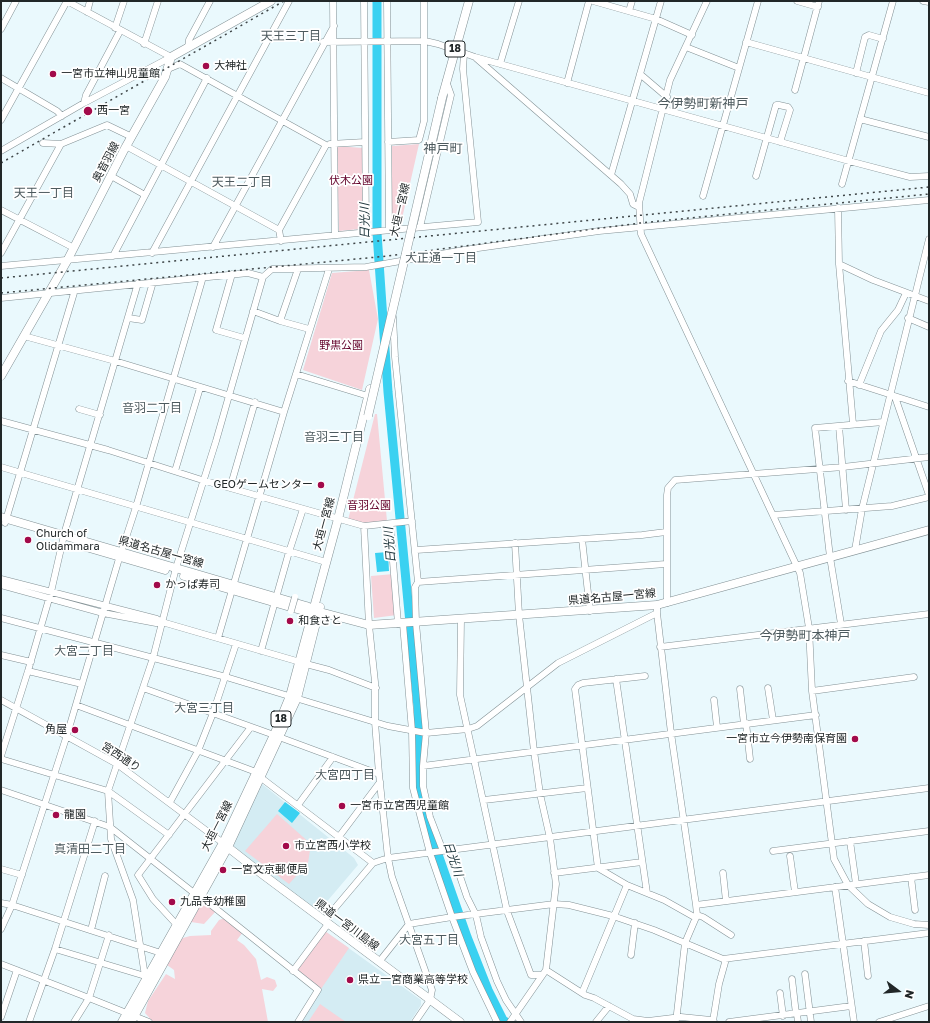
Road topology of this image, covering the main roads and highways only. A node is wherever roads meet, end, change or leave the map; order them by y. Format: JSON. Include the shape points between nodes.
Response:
{"nodes":[{"id":1,"x":272,"y":1,"type":"edge"},
{"id":2,"x":464,"y":1,"type":"edge"},
{"id":3,"x":469,"y":1,"type":"edge"},
{"id":4,"x":453,"y":48,"type":"junction"},
{"id":5,"x":440,"y":97,"type":"junction"},
{"id":6,"x":1,"y":376,"type":"edge"},
{"id":7,"x":3,"y":520,"type":"edge"},
{"id":8,"x":340,"y":520,"type":"junction"},
{"id":9,"x":929,"y":530,"type":"edge"},
{"id":10,"x":317,"y":611,"type":"junction"},
{"id":11,"x":226,"y":845,"type":"junction"},
{"id":12,"x":197,"y":895,"type":"junction"},
{"id":13,"x":131,"y":1018,"type":"edge"},
{"id":14,"x":122,"y":1022,"type":"edge"},
{"id":15,"x":460,"y":1022,"type":"edge"}],
"edges":[{"from":1,"to":6,"type":"main road","name":"奥音羽線","via":[[171,57],[168,69],[74,248]]},
{"from":2,"to":4,"type":"main road","name":"大垣一宮線","number":"18"},
{"from":3,"to":4,"type":"main road","name":"大垣一宮線","number":"18"},
{"from":4,"to":5,"type":"main road","name":"大垣一宮線","number":"18"},
{"from":4,"to":5,"type":"main road","name":"大垣一宮線","number":"18"},
{"from":5,"to":8,"type":"main road","name":"大垣一宮線","number":"18"},
{"from":5,"to":8,"type":"main road","name":"大垣一宮線","number":"18","bridge":true,"via":[[368,416]]},
{"from":7,"to":10,"type":"main road","name":"県道名古屋一宮線","via":[[275,600],[304,612]]},
{"from":8,"to":10,"type":"main road","name":"大垣一宮線","number":"18"},
{"from":8,"to":10,"type":"main road","name":"大垣一宮線","number":"18","via":[[326,562]]},
{"from":9,"to":10,"type":"main road","name":"県道名古屋一宮線","via":[[667,603],[657,609],[590,610],[369,625]]},
{"from":10,"to":11,"type":"main road","name":"大垣一宮線","number":"18","via":[[293,697]]},
{"from":11,"to":12,"type":"main road","name":"大垣一宮線","number":"18"},
{"from":11,"to":15,"type":"main road","name":"県道一宮川島線"},
{"from":12,"to":13,"type":"main road","name":"大垣一宮線","number":"18"},
{"from":12,"to":13,"type":"main road","name":"大垣一宮線","number":"18","via":[[176,924],[146,977]]},
{"from":13,"to":14,"type":"main road","name":"大垣一宮線","number":"18"}]}
